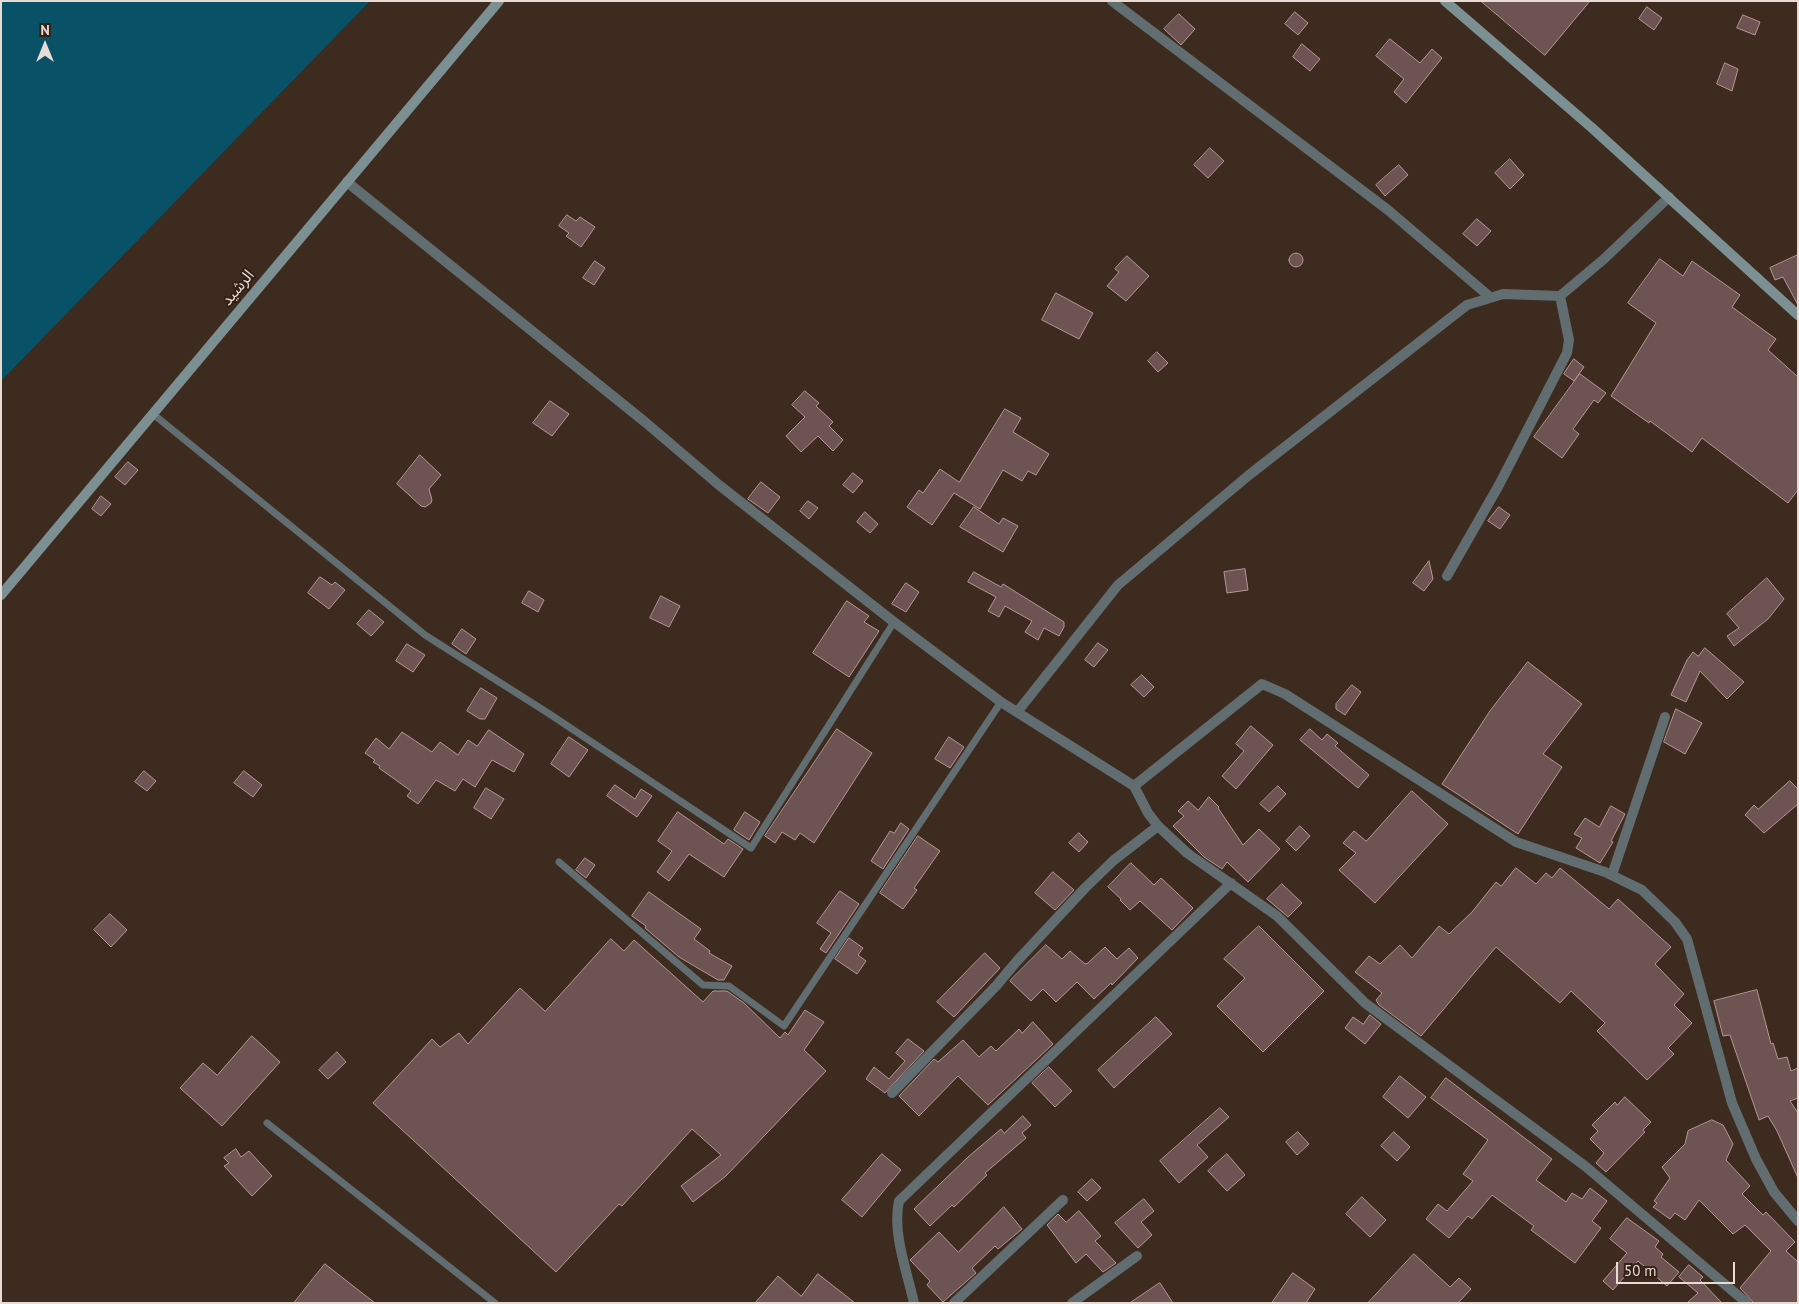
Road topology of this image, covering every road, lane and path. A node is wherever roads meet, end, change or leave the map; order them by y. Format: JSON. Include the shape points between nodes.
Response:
{"nodes":[{"id":1,"x":499,"y":1,"type":"edge"},
{"id":2,"x":1112,"y":1,"type":"edge"},
{"id":3,"x":1446,"y":1,"type":"edge"},
{"id":4,"x":347,"y":182,"type":"junction"},
{"id":5,"x":1669,"y":196,"type":"junction"},
{"id":6,"x":1490,"y":296,"type":"junction"},
{"id":7,"x":1560,"y":296,"type":"junction"},
{"id":8,"x":1798,"y":315,"type":"edge"},
{"id":9,"x":153,"y":414,"type":"junction"},
{"id":10,"x":1447,"y":576,"type":"dead end"},
{"id":11,"x":1,"y":595,"type":"edge"},
{"id":12,"x":894,"y":622,"type":"junction"},
{"id":13,"x":1001,"y":702,"type":"junction"},
{"id":14,"x":1018,"y":711,"type":"junction"},
{"id":15,"x":1664,"y":717,"type":"dead end"},
{"id":16,"x":1134,"y":786,"type":"junction"},
{"id":17,"x":1158,"y":826,"type":"junction"},
{"id":18,"x":559,"y":862,"type":"dead end"},
{"id":19,"x":1612,"y":875,"type":"junction"},
{"id":20,"x":1230,"y":883,"type":"junction"},
{"id":21,"x":892,"y":1093,"type":"dead end"},
{"id":22,"x":267,"y":1123,"type":"dead end"},
{"id":23,"x":1063,"y":1200,"type":"dead end"},
{"id":24,"x":1798,"y":1221,"type":"edge"},
{"id":25,"x":1137,"y":1256,"type":"dead end"},
{"id":26,"x":495,"y":1303,"type":"edge"},
{"id":27,"x":914,"y":1303,"type":"edge"},
{"id":28,"x":954,"y":1303,"type":"edge"},
{"id":29,"x":1072,"y":1303,"type":"edge"},
{"id":30,"x":1747,"y":1303,"type":"edge"}],
"edges":[{"from":1,"to":4,"type":"main road","name":"الرشيد"},
{"from":2,"to":6,"type":"street","via":[[1388,210]]},
{"from":3,"to":5,"type":"main road"},
{"from":4,"to":9,"type":"main road","name":"الرشيد"},
{"from":4,"to":12,"type":"street","via":[[645,422],[718,485]]},
{"from":5,"to":7,"type":"street"},
{"from":5,"to":8,"type":"main road"},
{"from":6,"to":7,"type":"street"},
{"from":6,"to":14,"type":"street","via":[[1468,305],[1415,344],[1249,475],[1118,585]]},
{"from":7,"to":10,"type":"street","via":[[1569,340],[1568,353]]},
{"from":9,"to":11,"type":"main road","name":"الرشيد"},
{"from":9,"to":12,"type":"lane","via":[[425,635],[751,848]]},
{"from":12,"to":13,"type":"street"},
{"from":13,"to":14,"type":"street"},
{"from":13,"to":18,"type":"lane","via":[[784,1026],[729,986],[703,985]]},
{"from":14,"to":16,"type":"street"},
{"from":15,"to":19,"type":"street"},
{"from":16,"to":17,"type":"street"},
{"from":16,"to":19,"type":"street","via":[[1262,684],[1285,694],[1516,842]]},
{"from":17,"to":20,"type":"street","via":[[1187,853]]},
{"from":17,"to":21,"type":"street","via":[[1114,860],[1085,888]]},
{"from":19,"to":24,"type":"street","via":[[1642,890],[1675,922],[1687,939],[1732,1104],[1774,1192]]},
{"from":20,"to":27,"type":"street","via":[[899,1200],[898,1231]]},
{"from":20,"to":30,"type":"street","via":[[1277,916],[1365,1003],[1585,1166]]},
{"from":22,"to":26,"type":"lane"},
{"from":23,"to":28,"type":"street"},
{"from":25,"to":29,"type":"street"}]}
